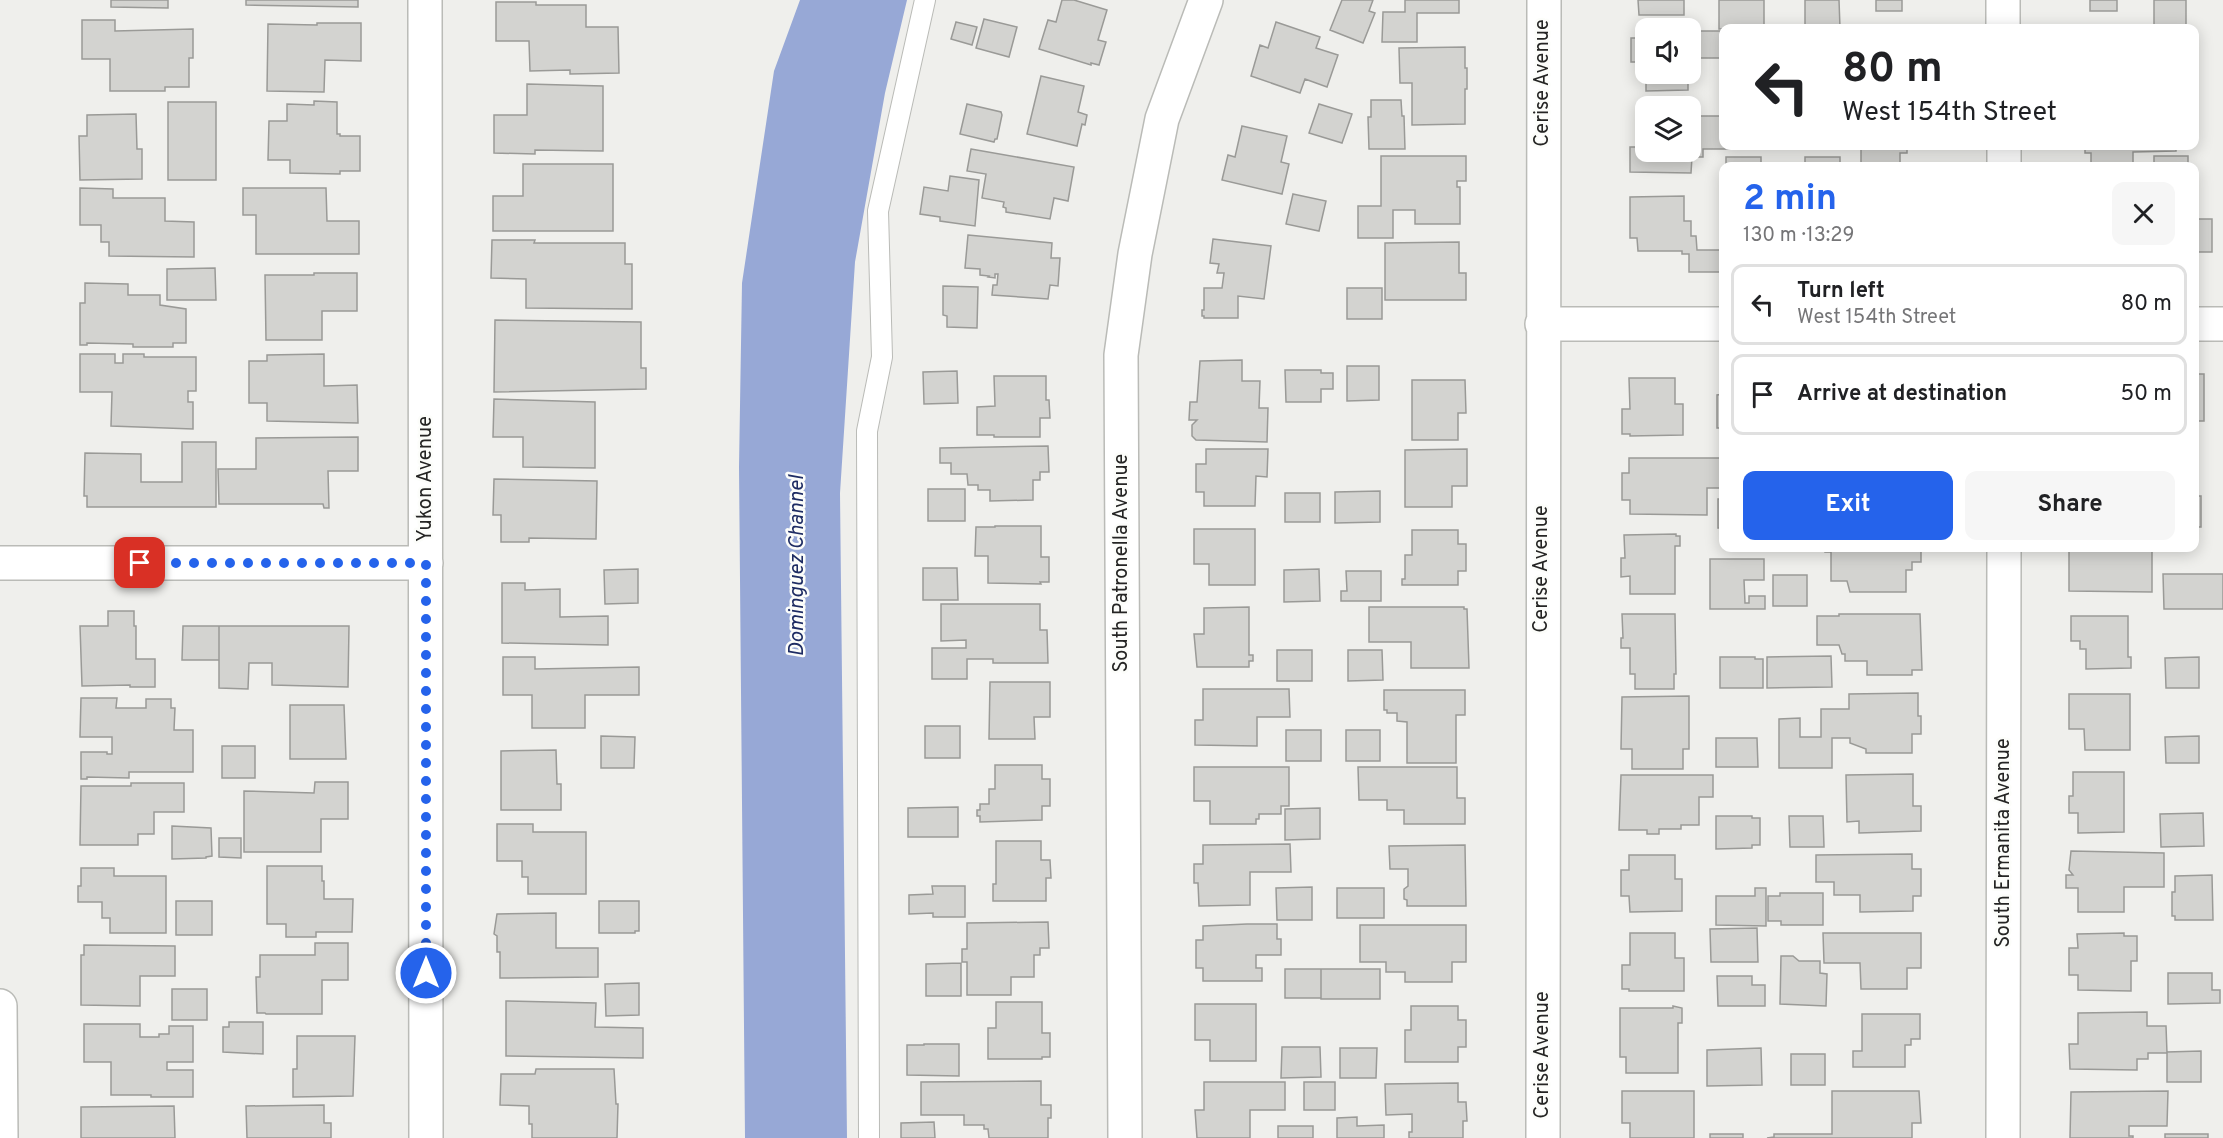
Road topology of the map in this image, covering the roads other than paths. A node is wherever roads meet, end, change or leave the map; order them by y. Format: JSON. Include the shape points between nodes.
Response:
{"nodes":[{"id":1,"x":425,"y":0,"type":"edge"},
{"id":2,"x":925,"y":0,"type":"edge"},
{"id":3,"x":1206,"y":0,"type":"edge"},
{"id":4,"x":1544,"y":0,"type":"edge"},
{"id":5,"x":2003,"y":0,"type":"edge"},
{"id":6,"x":2003,"y":24,"type":"edge"},
{"id":7,"x":1542,"y":324,"type":"junction"},
{"id":8,"x":1719,"y":324,"type":"edge"},
{"id":9,"x":2199,"y":324,"type":"edge"},
{"id":10,"x":2223,"y":324,"type":"edge"},
{"id":11,"x":2004,"y":552,"type":"edge"},
{"id":12,"x":0,"y":563,"type":"edge"},
{"id":13,"x":426,"y":563,"type":"junction"},
{"id":14,"x":0,"y":1006,"type":"edge"},
{"id":15,"x":1,"y":1138,"type":"edge"},
{"id":16,"x":426,"y":1138,"type":"edge"},
{"id":17,"x":869,"y":1138,"type":"edge"},
{"id":18,"x":1125,"y":1138,"type":"edge"},
{"id":19,"x":1543,"y":1138,"type":"edge"},
{"id":20,"x":2003,"y":1138,"type":"edge"}],
"edges":[{"from":1,"to":13,"type":"street","name":"Yukon Avenue"},
{"from":2,"to":17,"type":"lane","via":[[878,211],[882,357],[867,431]]},
{"from":3,"to":18,"type":"street","name":"South Patronella Avenue","via":[[1162,119],[1135,254],[1121,355]]},
{"from":4,"to":7,"type":"street","name":"Cerise Avenue"},
{"from":5,"to":6,"type":"street"},
{"from":7,"to":8,"type":"street"},
{"from":7,"to":19,"type":"street","name":"Cerise Avenue"},
{"from":9,"to":10,"type":"street"},
{"from":11,"to":20,"type":"street","name":"South Ermanita Avenue"},
{"from":12,"to":13,"type":"street"},
{"from":13,"to":16,"type":"street","name":"Yukon Avenue"},
{"from":14,"to":15,"type":"street"}]}
